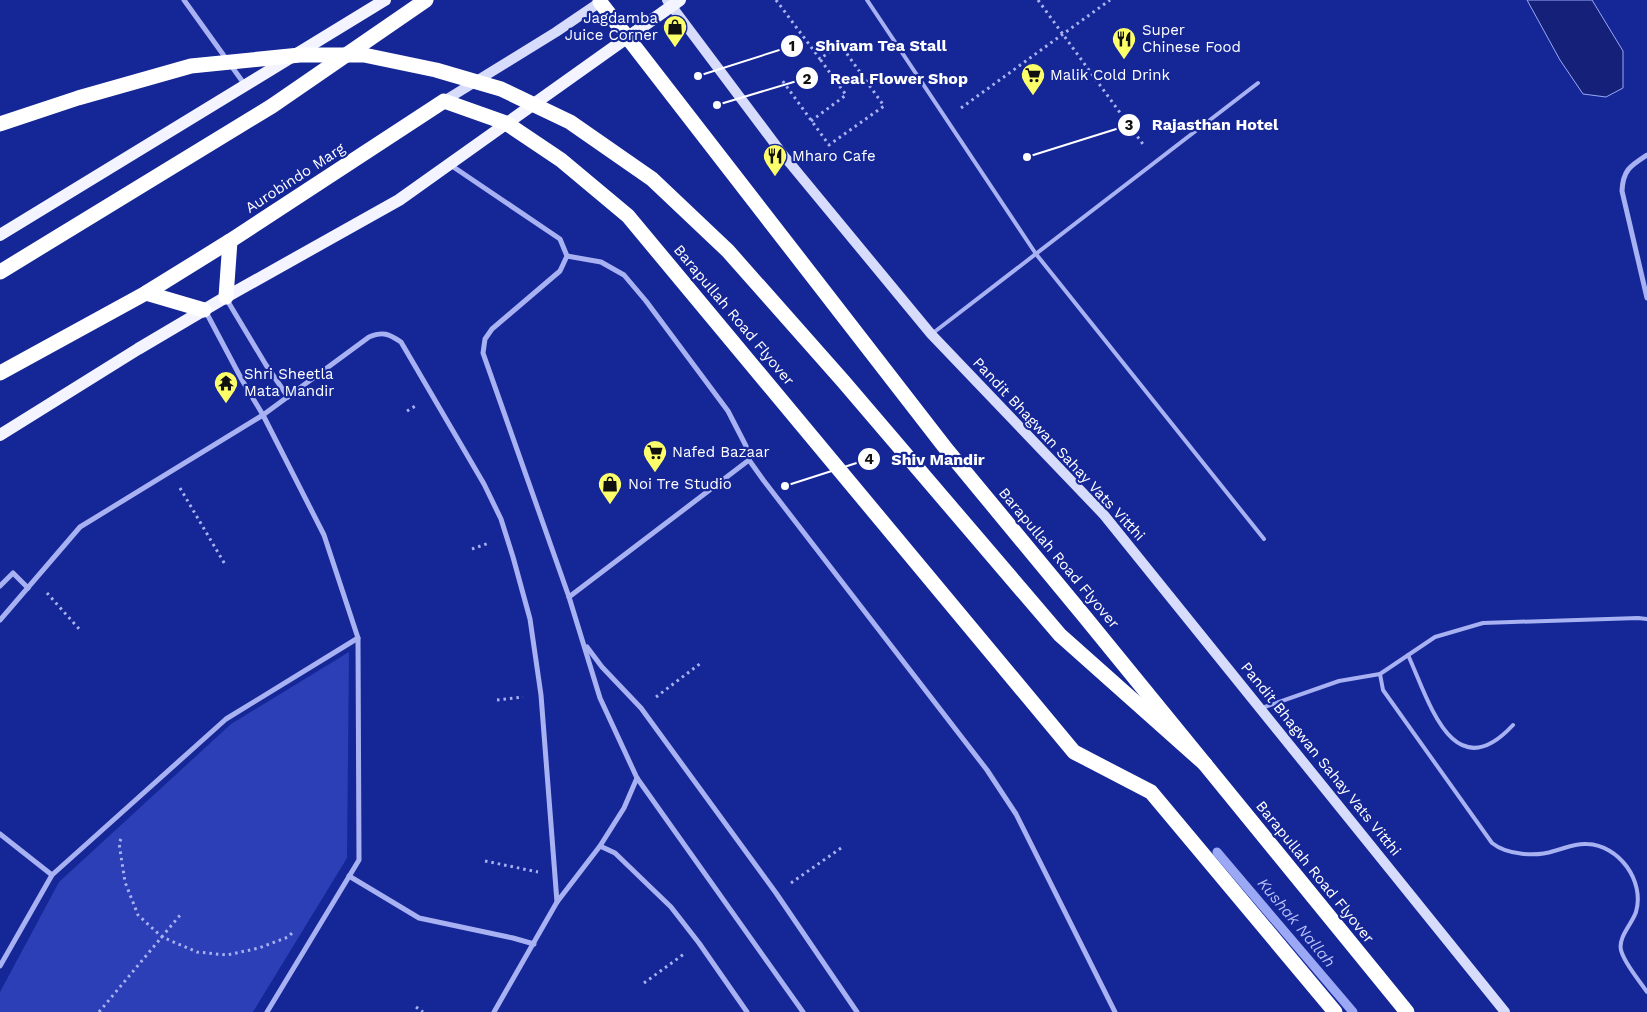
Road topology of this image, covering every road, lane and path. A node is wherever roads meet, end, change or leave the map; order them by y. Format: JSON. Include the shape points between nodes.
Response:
{"nodes":[{"id":1,"x":184,"y":0,"type":"edge"},
{"id":2,"x":385,"y":0,"type":"edge"},
{"id":3,"x":426,"y":0,"type":"edge"},
{"id":4,"x":776,"y":0,"type":"edge"},
{"id":5,"x":867,"y":0,"type":"edge"},
{"id":6,"x":1038,"y":0,"type":"edge"},
{"id":7,"x":1110,"y":0,"type":"edge"},
{"id":8,"x":601,"y":1,"type":"edge"},
{"id":9,"x":673,"y":2,"type":"edge"},
{"id":10,"x":1063,"y":35,"type":"junction"},
{"id":11,"x":627,"y":37,"type":"junction"},
{"id":12,"x":820,"y":59,"type":"junction"},
{"id":13,"x":782,"y":80,"type":"dead end"},
{"id":14,"x":1258,"y":83,"type":"dead end"},
{"id":15,"x":245,"y":85,"type":"junction"},
{"id":16,"x":444,"y":101,"type":"junction"},
{"id":17,"x":946,"y":119,"type":"junction"},
{"id":18,"x":811,"y":121,"type":"junction"},
{"id":19,"x":506,"y":123,"type":"junction"},
{"id":20,"x":0,"y":124,"type":"edge"},
{"id":21,"x":1647,"y":155,"type":"edge"},
{"id":22,"x":1156,"y":161,"type":"junction"},
{"id":23,"x":449,"y":164,"type":"junction"},
{"id":24,"x":0,"y":235,"type":"edge"},
{"id":25,"x":230,"y":241,"type":"junction"},
{"id":26,"x":1036,"y":254,"type":"junction"},
{"id":27,"x":567,"y":256,"type":"junction"},
{"id":28,"x":0,"y":272,"type":"edge"},
{"id":29,"x":146,"y":293,"type":"junction"},
{"id":30,"x":226,"y":297,"type":"junction"},
{"id":31,"x":1647,"y":298,"type":"edge"},
{"id":32,"x":204,"y":310,"type":"junction"},
{"id":33,"x":931,"y":334,"type":"junction"},
{"id":34,"x":0,"y":373,"type":"edge"},
{"id":35,"x":288,"y":397,"type":"junction"},
{"id":36,"x":263,"y":415,"type":"junction"},
{"id":37,"x":0,"y":435,"type":"edge"},
{"id":38,"x":749,"y":460,"type":"junction"},
{"id":39,"x":171,"y":472,"type":"junction"},
{"id":40,"x":1264,"y":539,"type":"dead end"},
{"id":41,"x":226,"y":566,"type":"dead end"},
{"id":42,"x":35,"y":579,"type":"junction"},
{"id":43,"x":0,"y":586,"type":"edge"},
{"id":44,"x":28,"y":588,"type":"junction"},
{"id":45,"x":569,"y":597,"type":"junction"},
{"id":46,"x":0,"y":620,"type":"edge"},
{"id":47,"x":1647,"y":620,"type":"edge"},
{"id":48,"x":80,"y":630,"type":"dead end"},
{"id":49,"x":358,"y":638,"type":"junction"},
{"id":50,"x":585,"y":645,"type":"junction"},
{"id":51,"x":1408,"y":655,"type":"junction"},
{"id":52,"x":701,"y":663,"type":"dead end"},
{"id":53,"x":1380,"y":674,"type":"junction"},
{"id":54,"x":541,"y":695,"type":"junction"},
{"id":55,"x":497,"y":700,"type":"dead end"},
{"id":56,"x":641,"y":708,"type":"junction"},
{"id":57,"x":1261,"y":709,"type":"junction"},
{"id":58,"x":1513,"y":725,"type":"dead end"},
{"id":59,"x":1205,"y":764,"type":"junction"},
{"id":60,"x":637,"y":778,"type":"junction"},
{"id":61,"x":0,"y":834,"type":"edge"},
{"id":62,"x":123,"y":836,"type":"dead end"},
{"id":63,"x":600,"y":846,"type":"junction"},
{"id":64,"x":841,"y":848,"type":"dead end"},
{"id":65,"x":485,"y":861,"type":"dead end"},
{"id":66,"x":52,"y":875,"type":"junction"},
{"id":67,"x":556,"y":875,"type":"junction"},
{"id":68,"x":349,"y":876,"type":"junction"},
{"id":69,"x":776,"y":893,"type":"junction"},
{"id":70,"x":557,"y":902,"type":"junction"},
{"id":71,"x":181,"y":914,"type":"dead end"},
{"id":72,"x":294,"y":932,"type":"dead end"},
{"id":73,"x":162,"y":937,"type":"junction"},
{"id":74,"x":699,"y":943,"type":"junction"},
{"id":75,"x":534,"y":944,"type":"junction"},
{"id":76,"x":0,"y":966,"type":"edge"},
{"id":77,"x":644,"y":983,"type":"dead end"},
{"id":78,"x":1647,"y":992,"type":"edge"},
{"id":79,"x":416,"y":1008,"type":"dead end"},
{"id":80,"x":99,"y":1012,"type":"edge"},
{"id":81,"x":267,"y":1012,"type":"edge"},
{"id":82,"x":423,"y":1012,"type":"edge"},
{"id":83,"x":494,"y":1012,"type":"edge"},
{"id":84,"x":747,"y":1012,"type":"edge"},
{"id":85,"x":803,"y":1012,"type":"edge"},
{"id":86,"x":857,"y":1012,"type":"edge"},
{"id":87,"x":1115,"y":1012,"type":"edge"},
{"id":88,"x":1335,"y":1012,"type":"edge"},
{"id":89,"x":1407,"y":1012,"type":"edge"},
{"id":90,"x":1504,"y":1012,"type":"edge"}],
"edges":[{"from":1,"to":15,"type":"street"},
{"from":2,"to":15,"type":"main road"},
{"from":3,"to":28,"type":"highway","via":[[272,106]]},
{"from":4,"to":12,"type":"path"},
{"from":5,"to":17,"type":"lane"},
{"from":6,"to":10,"type":"path"},
{"from":7,"to":10,"type":"path"},
{"from":8,"to":11,"type":"highway","name":"Barapullah Road Flyover"},
{"from":8,"to":16,"type":"street","name":"Aurobindo Marg"},
{"from":9,"to":11,"type":"main road"},
{"from":9,"to":33,"type":"street","name":"Pandit Bhagwan Sahay Vats Vitthi","via":[[784,156]]},
{"from":10,"to":17,"type":"path"},
{"from":10,"to":22,"type":"path"},
{"from":11,"to":19,"type":"main road"},
{"from":11,"to":59,"type":"highway","name":"Barapullah Road Flyover","bridge":true,"via":[[947,450]]},
{"from":12,"to":18,"type":"path","via":[[846,95]]},
{"from":12,"to":18,"type":"path","via":[[840,44],[884,106],[829,145]]},
{"from":13,"to":18,"type":"path"},
{"from":14,"to":22,"type":"lane"},
{"from":15,"to":24,"type":"main road"},
{"from":16,"to":19,"type":"highway","name":"Barapullah Road Flyover"},
{"from":16,"to":25,"type":"highway","name":"Aurobindo Marg"},
{"from":17,"to":26,"type":"lane"},
{"from":19,"to":23,"type":"main road"},
{"from":19,"to":88,"type":"highway","name":"Barapullah Road Flyover","via":[[561,160],[628,216],[1074,752],[1151,792]]},
{"from":20,"to":59,"type":"highway","bridge":true,"via":[[191,66],[300,55],[364,55],[436,70],[501,89],[570,122],[652,179],[728,251],[1060,635]]},
{"from":21,"to":31,"type":"street","via":[[1633,164],[1623,177],[1622,191]]},
{"from":22,"to":26,"type":"lane"},
{"from":23,"to":27,"type":"street","via":[[560,239]]},
{"from":23,"to":30,"type":"main road","via":[[399,200]]},
{"from":25,"to":29,"type":"highway","name":"Aurobindo Marg"},
{"from":25,"to":30,"type":"highway"},
{"from":26,"to":33,"type":"lane"},
{"from":26,"to":40,"type":"lane"},
{"from":27,"to":38,"type":"street","via":[[601,262],[624,275],[728,411],[746,446]]},
{"from":27,"to":45,"type":"street","via":[[560,272],[492,329],[485,339],[483,353]]},
{"from":29,"to":32,"type":"highway"},
{"from":29,"to":34,"type":"highway","name":"Aurobindo Marg"},
{"from":30,"to":32,"type":"main road"},
{"from":30,"to":35,"type":"street"},
{"from":32,"to":36,"type":"street"},
{"from":32,"to":37,"type":"main road"},
{"from":33,"to":57,"type":"street","name":"Pandit Bhagwan Sahay Vats Vitthi","via":[[1104,515]]},
{"from":35,"to":36,"type":"street"},
{"from":35,"to":54,"type":"street","via":[[369,337],[388,333],[401,342],[501,519],[530,620]]},
{"from":36,"to":39,"type":"street"},
{"from":36,"to":49,"type":"street","via":[[324,535]]},
{"from":38,"to":45,"type":"street"},
{"from":38,"to":87,"type":"street","via":[[987,770],[1016,814]]},
{"from":39,"to":41,"type":"path"},
{"from":39,"to":42,"type":"street","via":[[80,527]]},
{"from":42,"to":44,"type":"street"},
{"from":42,"to":48,"type":"path"},
{"from":43,"to":44,"type":"street","via":[[13,573]]},
{"from":44,"to":46,"type":"street"},
{"from":45,"to":50,"type":"street"},
{"from":47,"to":51,"type":"lane","via":[[1483,623],[1436,636]]},
{"from":49,"to":66,"type":"street","via":[[226,719]]},
{"from":49,"to":68,"type":"street","via":[[359,860]]},
{"from":50,"to":56,"type":"street","via":[[602,668]]},
{"from":50,"to":60,"type":"street","via":[[600,698]]},
{"from":51,"to":53,"type":"lane"},
{"from":51,"to":58,"type":"lane","via":[[1439,722],[1450,738],[1464,747],[1479,748],[1501,738]]},
{"from":52,"to":56,"type":"path"},
{"from":53,"to":57,"type":"lane","via":[[1333,683]]},
{"from":53,"to":78,"type":"lane","via":[[1383,690],[1498,848],[1531,854],[1587,844],[1608,849],[1623,862],[1632,874],[1638,892],[1636,911],[1621,941],[1621,950]]},
{"from":54,"to":55,"type":"path"},
{"from":54,"to":67,"type":"street"},
{"from":56,"to":69,"type":"street"},
{"from":57,"to":90,"type":"street","name":"Pandit Bhagwan Sahay Vats Vitthi"},
{"from":59,"to":89,"type":"highway","name":"Barapullah Road Flyover"},
{"from":60,"to":63,"type":"street","via":[[624,808]]},
{"from":60,"to":85,"type":"street"},
{"from":61,"to":66,"type":"street"},
{"from":62,"to":73,"type":"path","via":[[119,843],[125,882],[138,915]]},
{"from":63,"to":70,"type":"street"},
{"from":63,"to":74,"type":"street","via":[[616,853],[671,907]]},
{"from":64,"to":69,"type":"path"},
{"from":65,"to":67,"type":"path"},
{"from":66,"to":76,"type":"street"},
{"from":67,"to":70,"type":"street"},
{"from":68,"to":75,"type":"street","via":[[419,918]]},
{"from":68,"to":81,"type":"street"},
{"from":69,"to":86,"type":"street"},
{"from":70,"to":75,"type":"street"},
{"from":71,"to":73,"type":"path"},
{"from":72,"to":73,"type":"path","via":[[259,948],[227,954],[197,952]]},
{"from":73,"to":80,"type":"path"},
{"from":74,"to":77,"type":"path"},
{"from":74,"to":84,"type":"street"},
{"from":75,"to":83,"type":"street"},
{"from":79,"to":82,"type":"path"}]}
